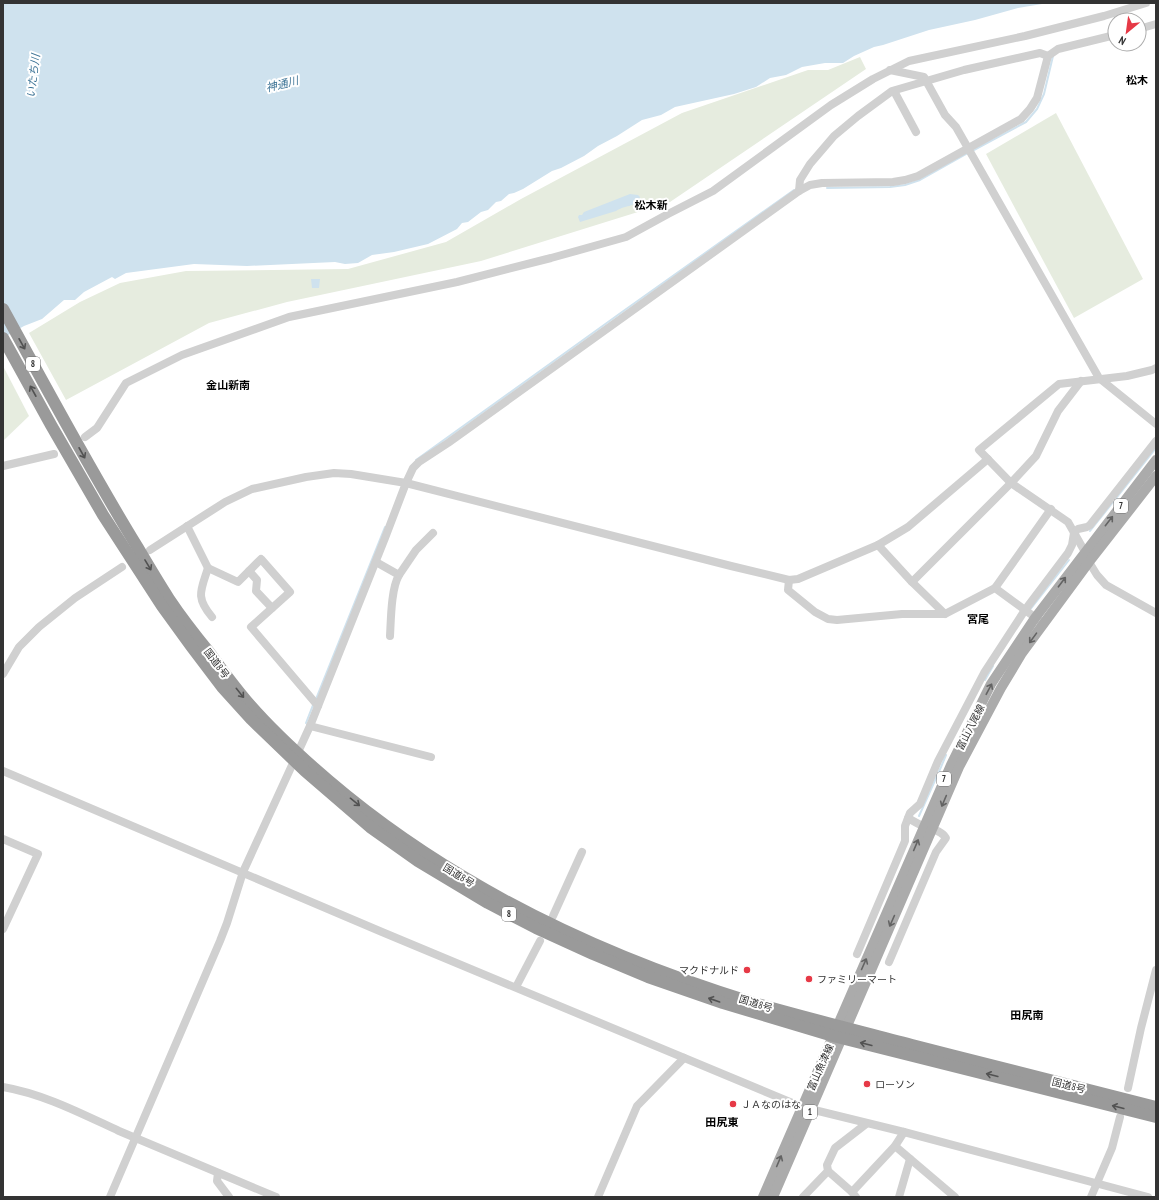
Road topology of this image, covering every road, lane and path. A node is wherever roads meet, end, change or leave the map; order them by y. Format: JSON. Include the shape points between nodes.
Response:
{"nodes":[{"id":1,"x":1146,"y":3,"type":"edge"},
{"id":2,"x":1107,"y":37,"type":"edge"},
{"id":3,"x":1048,"y":56,"type":"junction"},
{"id":4,"x":890,"y":70,"type":"junction"},
{"id":5,"x":927,"y":81,"type":"junction"},
{"id":6,"x":894,"y":91,"type":"junction"},
{"id":7,"x":916,"y":132,"type":"dead end"},
{"id":8,"x":968,"y":149,"type":"junction"},
{"id":9,"x":799,"y":191,"type":"junction"},
{"id":10,"x":3,"y":309,"type":"edge"},
{"id":11,"x":3,"y":338,"type":"edge"},
{"id":12,"x":1156,"y":368,"type":"edge"},
{"id":13,"x":1099,"y":378,"type":"junction"},
{"id":14,"x":1081,"y":381,"type":"junction"},
{"id":15,"x":1156,"y":424,"type":"edge"},
{"id":16,"x":85,"y":437,"type":"dead end"},
{"id":17,"x":1156,"y":441,"type":"edge"},
{"id":18,"x":54,"y":454,"type":"dead end"},
{"id":19,"x":988,"y":459,"type":"junction"},
{"id":20,"x":1156,"y":460,"type":"edge"},
{"id":21,"x":3,"y":466,"type":"edge"},
{"id":22,"x":1156,"y":476,"type":"edge"},
{"id":23,"x":406,"y":483,"type":"junction"},
{"id":24,"x":1011,"y":483,"type":"junction"},
{"id":25,"x":1051,"y":509,"type":"junction"},
{"id":26,"x":187,"y":526,"type":"junction"},
{"id":27,"x":433,"y":533,"type":"dead end"},
{"id":28,"x":1074,"y":533,"type":"junction"},
{"id":29,"x":878,"y":545,"type":"junction"},
{"id":30,"x":150,"y":550,"type":"dead end"},
{"id":31,"x":1087,"y":557,"type":"junction"},
{"id":32,"x":376,"y":562,"type":"junction"},
{"id":33,"x":122,"y":567,"type":"dead end"},
{"id":34,"x":208,"y":568,"type":"junction"},
{"id":35,"x":249,"y":571,"type":"junction"},
{"id":36,"x":399,"y":575,"type":"junction"},
{"id":37,"x":789,"y":580,"type":"junction"},
{"id":38,"x":912,"y":582,"type":"junction"},
{"id":39,"x":995,"y":588,"type":"junction"},
{"id":40,"x":272,"y":608,"type":"junction"},
{"id":41,"x":1025,"y":610,"type":"junction"},
{"id":42,"x":1156,"y":613,"type":"edge"},
{"id":43,"x":945,"y":614,"type":"junction"},
{"id":44,"x":212,"y":617,"type":"dead end"},
{"id":45,"x":1039,"y":621,"type":"junction"},
{"id":46,"x":390,"y":636,"type":"dead end"},
{"id":47,"x":3,"y":674,"type":"edge"},
{"id":48,"x":318,"y":706,"type":"junction"},
{"id":49,"x":310,"y":726,"type":"junction"},
{"id":50,"x":296,"y":757,"type":"junction"},
{"id":51,"x":431,"y":757,"type":"dead end"},
{"id":52,"x":3,"y":771,"type":"edge"},
{"id":53,"x":908,"y":818,"type":"junction"},
{"id":54,"x":928,"y":827,"type":"junction"},
{"id":55,"x":3,"y":839,"type":"edge"},
{"id":56,"x":582,"y":852,"type":"dead end"},
{"id":57,"x":243,"y":872,"type":"junction"},
{"id":58,"x":553,"y":916,"type":"dead end"},
{"id":59,"x":3,"y":929,"type":"edge"},
{"id":60,"x":540,"y":941,"type":"dead end"},
{"id":61,"x":856,"y":954,"type":"dead end"},
{"id":62,"x":889,"y":962,"type":"dead end"},
{"id":63,"x":1156,"y":970,"type":"edge"},
{"id":64,"x":516,"y":988,"type":"junction"},
{"id":65,"x":840,"y":1032,"type":"junction"},
{"id":66,"x":684,"y":1058,"type":"junction"},
{"id":67,"x":3,"y":1087,"type":"edge"},
{"id":68,"x":1128,"y":1088,"type":"dead end"},
{"id":69,"x":1156,"y":1107,"type":"edge"},
{"id":70,"x":807,"y":1108,"type":"junction"},
{"id":71,"x":1120,"y":1117,"type":"dead end"},
{"id":72,"x":1156,"y":1117,"type":"edge"},
{"id":73,"x":866,"y":1124,"type":"junction"},
{"id":74,"x":904,"y":1132,"type":"junction"},
{"id":75,"x":136,"y":1138,"type":"junction"},
{"id":76,"x":895,"y":1146,"type":"junction"},
{"id":77,"x":910,"y":1159,"type":"junction"},
{"id":78,"x":828,"y":1171,"type":"junction"},
{"id":79,"x":218,"y":1173,"type":"junction"},
{"id":80,"x":1097,"y":1184,"type":"junction"},
{"id":81,"x":854,"y":1195,"type":"edge"},
{"id":82,"x":110,"y":1197,"type":"edge"},
{"id":83,"x":229,"y":1197,"type":"edge"},
{"id":84,"x":276,"y":1197,"type":"edge"},
{"id":85,"x":598,"y":1197,"type":"edge"},
{"id":86,"x":763,"y":1197,"type":"edge"},
{"id":87,"x":773,"y":1197,"type":"edge"},
{"id":88,"x":803,"y":1197,"type":"edge"},
{"id":89,"x":899,"y":1197,"type":"edge"},
{"id":90,"x":955,"y":1197,"type":"edge"},
{"id":91,"x":1091,"y":1197,"type":"edge"},
{"id":92,"x":1148,"y":1197,"type":"edge"}],
"edges":[{"from":1,"to":4,"type":"street","via":[[1025,36],[909,61]]},
{"from":2,"to":3,"type":"street","via":[[1058,49]]},
{"from":3,"to":5,"type":"street","via":[[1040,53]]},
{"from":3,"to":8,"type":"street","via":[[1037,98],[1030,110],[1021,119]]},
{"from":4,"to":5,"type":"street","via":[[924,77]]},
{"from":4,"to":16,"type":"street","via":[[831,105],[713,191],[626,237],[457,282],[289,317],[182,356],[126,383],[97,428]]},
{"from":5,"to":6,"type":"street"},
{"from":5,"to":8,"type":"street"},
{"from":6,"to":7,"type":"street"},
{"from":6,"to":9,"type":"street","via":[[834,136],[810,164],[800,180]]},
{"from":8,"to":9,"type":"street","via":[[918,176],[905,180],[822,183],[810,185]]},
{"from":8,"to":13,"type":"street"},
{"from":9,"to":23,"type":"street","via":[[419,462]]},
{"from":10,"to":50,"type":"highway","name":"国道8号","number":"8","one_way":true,"via":[[114,509],[169,600],[229,680]]},
{"from":50,"to":11,"type":"highway","name":"国道8号","number":"8","one_way":true,"via":[[241,708],[222,687],[162,606],[103,515]]},
{"from":12,"to":13,"type":"street","via":[[1126,376]]},
{"from":13,"to":14,"type":"street"},
{"from":13,"to":15,"type":"street"},
{"from":14,"to":19,"type":"street","via":[[1059,384],[979,450]]},
{"from":14,"to":24,"type":"street","via":[[1058,411],[1036,456]]},
{"from":17,"to":28,"type":"street","via":[[1090,525]]},
{"from":18,"to":21,"type":"street"},
{"from":19,"to":24,"type":"street"},
{"from":19,"to":29,"type":"street","via":[[908,527]]},
{"from":31,"to":20,"type":"main road","name":"富山八尾線","number":"7","one_way":true},
{"from":22,"to":31,"type":"main road","name":"富山八尾線","number":"7"},
{"from":23,"to":26,"type":"street","via":[[334,473],[277,483],[252,488]]},
{"from":23,"to":32,"type":"street"},
{"from":23,"to":37,"type":"street"},
{"from":24,"to":25,"type":"street"},
{"from":24,"to":38,"type":"street"},
{"from":25,"to":28,"type":"street","via":[[1068,522]]},
{"from":25,"to":39,"type":"street"},
{"from":26,"to":30,"type":"street"},
{"from":26,"to":34,"type":"street"},
{"from":27,"to":36,"type":"street","via":[[416,550]]},
{"from":28,"to":31,"type":"street"},
{"from":28,"to":41,"type":"street","via":[[1068,553]]},
{"from":29,"to":37,"type":"street","via":[[812,574]]},
{"from":29,"to":38,"type":"street"},
{"from":31,"to":42,"type":"street","via":[[1106,585]]},
{"from":31,"to":45,"type":"main road","name":"富山八尾線","number":"7"},
{"from":32,"to":36,"type":"street"},
{"from":32,"to":48,"type":"street"},
{"from":33,"to":47,"type":"street","via":[[75,598],[39,627],[19,647]]},
{"from":34,"to":35,"type":"street","via":[[238,582]]},
{"from":34,"to":44,"type":"street","via":[[200,591],[201,601]]},
{"from":35,"to":40,"type":"street","via":[[257,580],[256,591]]},
{"from":35,"to":40,"type":"street","via":[[261,559],[290,592]]},
{"from":36,"to":46,"type":"street","via":[[393,594]]},
{"from":37,"to":43,"type":"street","via":[[788,590],[814,612],[828,619]]},
{"from":38,"to":43,"type":"street"},
{"from":39,"to":41,"type":"street"},
{"from":39,"to":43,"type":"street"},
{"from":40,"to":48,"type":"street","via":[[251,627]]},
{"from":41,"to":45,"type":"street"},
{"from":41,"to":53,"type":"street","via":[[984,673],[938,761],[920,804]]},
{"from":45,"to":54,"type":"main road","name":"富山八尾線","number":"7","via":[[988,691],[951,765]]},
{"from":48,"to":49,"type":"street"},
{"from":49,"to":50,"type":"street"},
{"from":49,"to":51,"type":"street"},
{"from":50,"to":57,"type":"street"},
{"from":50,"to":65,"type":"highway","name":"国道8号","number":"8","via":[[370,827],[418,861],[536,928],[648,977],[723,1003]]},
{"from":52,"to":57,"type":"street"},
{"from":53,"to":54,"type":"street"},
{"from":53,"to":61,"type":"street","via":[[904,826],[905,841]]},
{"from":54,"to":62,"type":"street","via":[[946,838],[936,852]]},
{"from":54,"to":65,"type":"main road","name":"富山八尾線","number":"7"},
{"from":55,"to":59,"type":"street","via":[[38,854]]},
{"from":56,"to":58,"type":"street"},
{"from":57,"to":64,"type":"street"},
{"from":57,"to":75,"type":"street","via":[[227,923]]},
{"from":60,"to":64,"type":"street"},
{"from":63,"to":68,"type":"street"},
{"from":64,"to":66,"type":"street"},
{"from":65,"to":69,"type":"highway","name":"国道8号","number":"8"},
{"from":65,"to":70,"type":"main road","name":"富山魚津線","number":"1"},
{"from":72,"to":65,"type":"highway","name":"国道8号","number":"8","one_way":true},
{"from":66,"to":70,"type":"street"},
{"from":66,"to":85,"type":"street","via":[[637,1106]]},
{"from":67,"to":75,"type":"street","via":[[58,1104]]},
{"from":70,"to":73,"type":"street"},
{"from":86,"to":70,"type":"main road","name":"富山魚津線","number":"1","one_way":true},
{"from":70,"to":87,"type":"main road","name":"富山魚津線","number":"1"},
{"from":71,"to":80,"type":"street","via":[[1112,1148]]},
{"from":73,"to":74,"type":"street"},
{"from":73,"to":78,"type":"street","via":[[835,1148],[827,1165]]},
{"from":74,"to":76,"type":"street"},
{"from":74,"to":80,"type":"street"},
{"from":75,"to":79,"type":"street"},
{"from":75,"to":82,"type":"street"},
{"from":76,"to":77,"type":"street"},
{"from":76,"to":81,"type":"street"},
{"from":77,"to":89,"type":"street"},
{"from":77,"to":90,"type":"street"},
{"from":78,"to":81,"type":"street"},
{"from":78,"to":88,"type":"street"},
{"from":79,"to":83,"type":"street","via":[[217,1181]]},
{"from":79,"to":84,"type":"street"},
{"from":80,"to":91,"type":"street"},
{"from":80,"to":92,"type":"street"}]}
